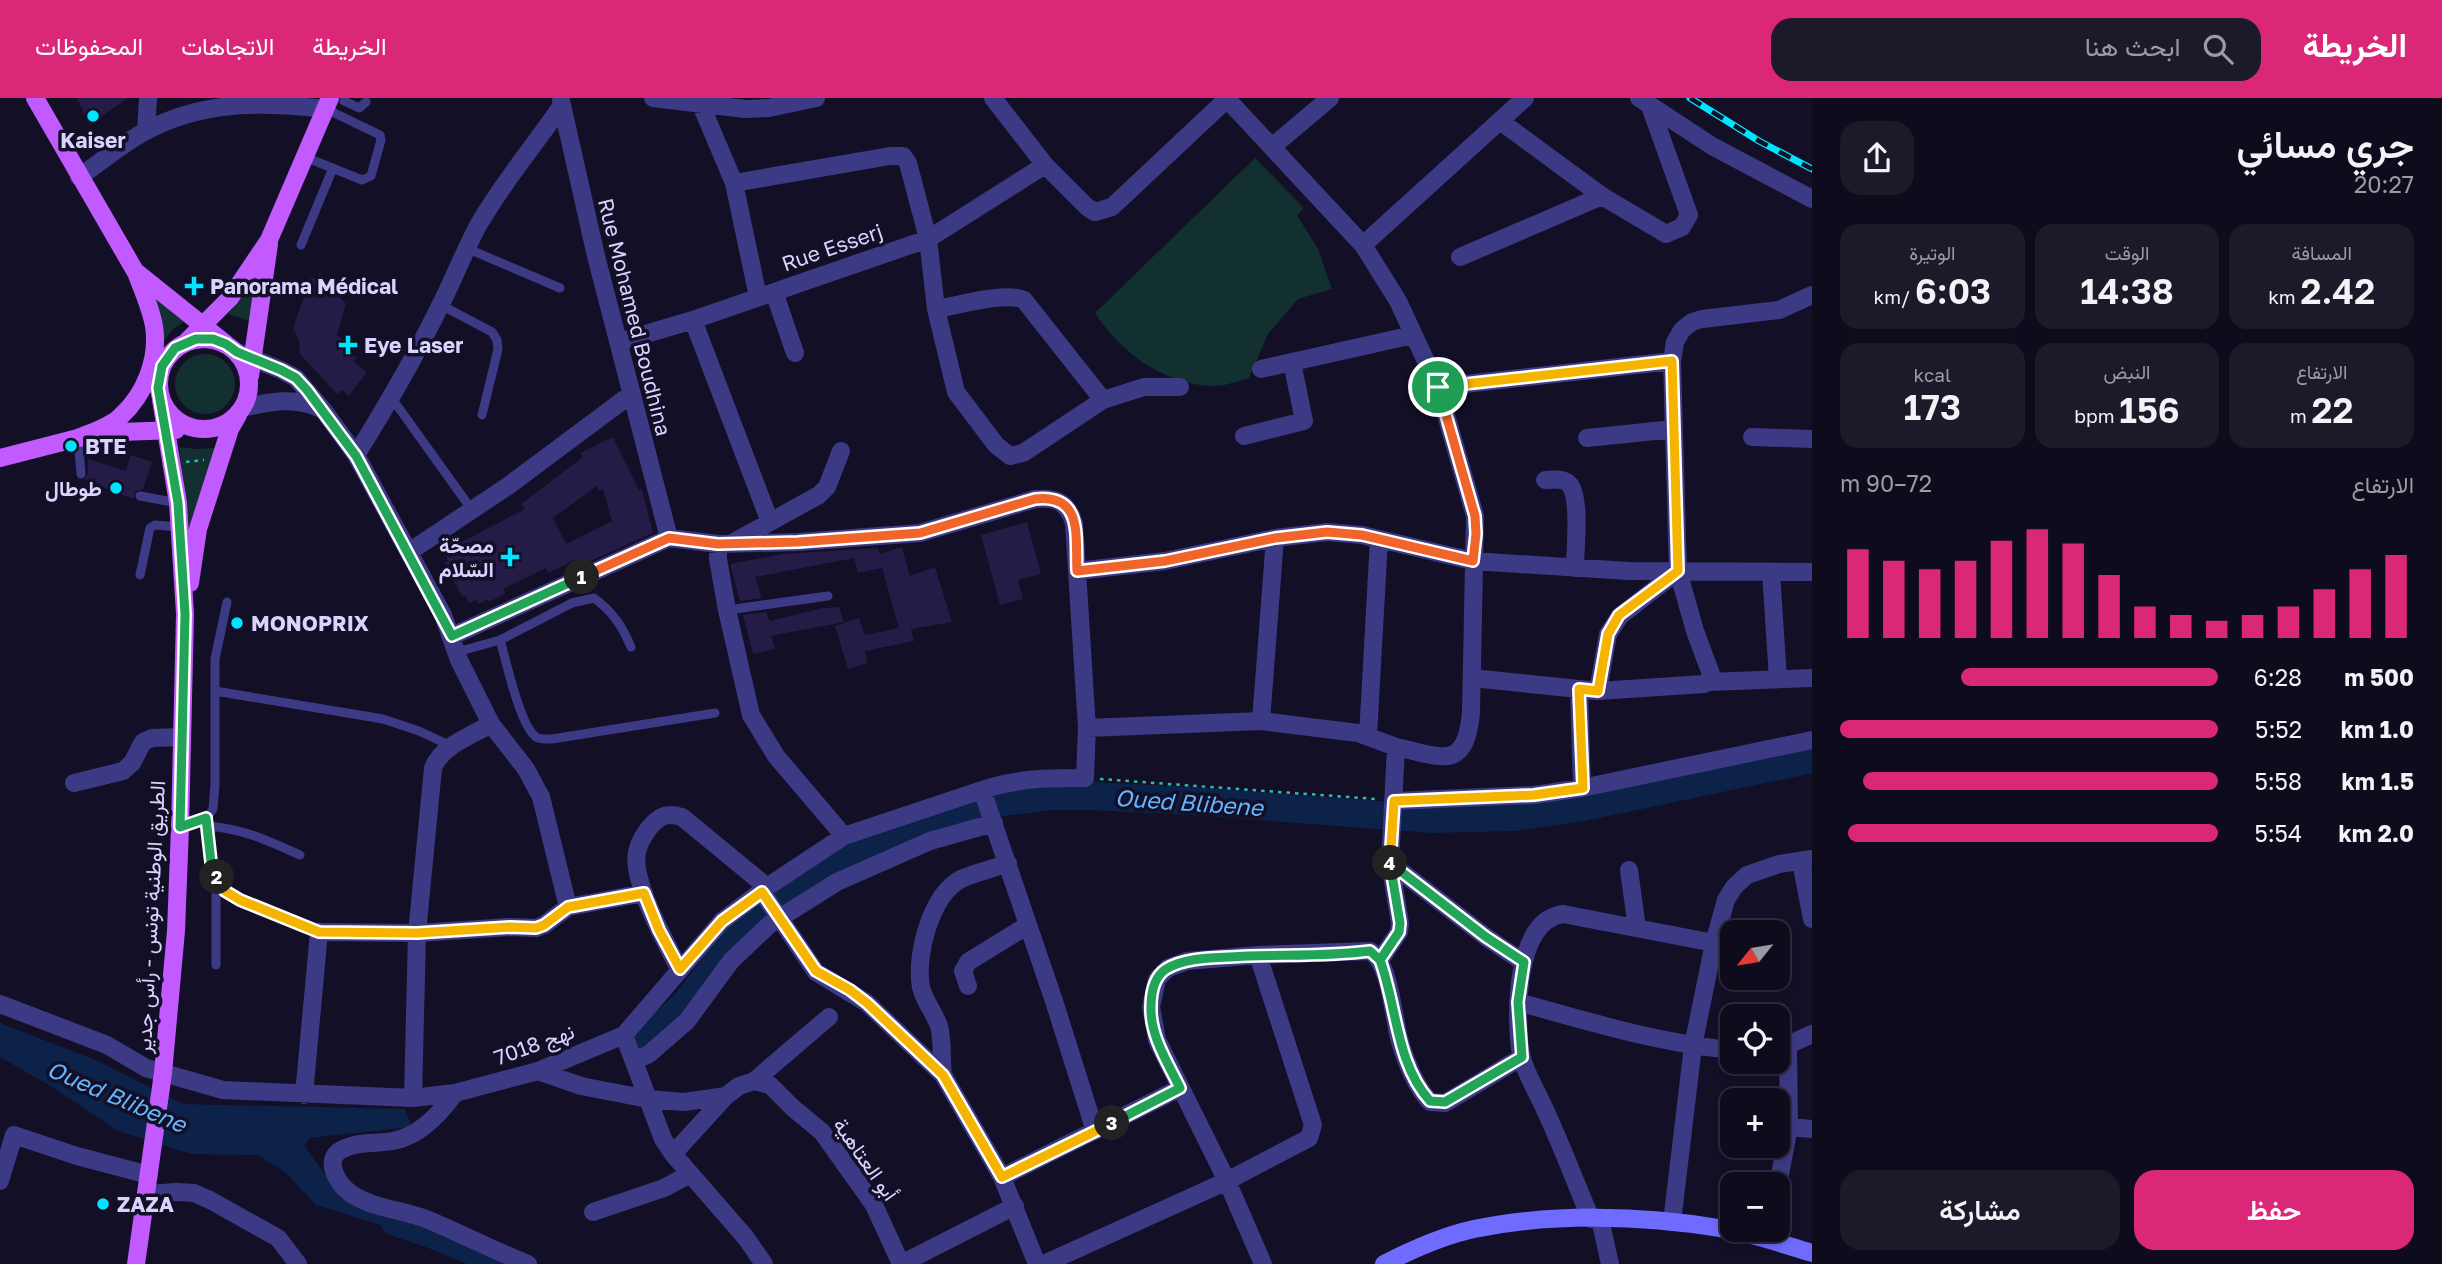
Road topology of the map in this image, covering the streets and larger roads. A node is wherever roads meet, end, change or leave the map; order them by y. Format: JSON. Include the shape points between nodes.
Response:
{"nodes":[{"id":1,"x":35,"y":98,"type":"edge"},
{"id":2,"x":148,"y":98,"type":"edge"},
{"id":3,"x":653,"y":98,"type":"edge"},
{"id":4,"x":816,"y":98,"type":"edge"},
{"id":5,"x":993,"y":98,"type":"edge"},
{"id":6,"x":1226,"y":98,"type":"edge"},
{"id":7,"x":1330,"y":98,"type":"edge"},
{"id":8,"x":1525,"y":98,"type":"edge"},
{"id":9,"x":336,"y":101,"type":"edge"},
{"id":10,"x":561,"y":102,"type":"edge"},
{"id":11,"x":1645,"y":102,"type":"edge"},
{"id":12,"x":701,"y":105,"type":"junction"},
{"id":13,"x":1500,"y":121,"type":"junction"},
{"id":14,"x":146,"y":131,"type":"junction"},
{"id":15,"x":1273,"y":146,"type":"junction"},
{"id":16,"x":1045,"y":165,"type":"junction"},
{"id":17,"x":79,"y":177,"type":"junction"},
{"id":18,"x":734,"y":183,"type":"junction"},
{"id":19,"x":1602,"y":196,"type":"junction"},
{"id":20,"x":1812,"y":198,"type":"edge"},
{"id":21,"x":928,"y":239,"type":"junction"},
{"id":22,"x":270,"y":240,"type":"junction"},
{"id":23,"x":1363,"y":245,"type":"junction"},
{"id":24,"x":1460,"y":257,"type":"dead end"},
{"id":25,"x":135,"y":271,"type":"junction"},
{"id":26,"x":766,"y":294,"type":"junction"},
{"id":27,"x":1812,"y":295,"type":"edge"},
{"id":28,"x":936,"y":309,"type":"junction"},
{"id":29,"x":693,"y":320,"type":"junction"},
{"id":30,"x":202,"y":326,"type":"junction"},
{"id":31,"x":1413,"y":335,"type":"junction"},
{"id":32,"x":185,"y":342,"type":"junction"},
{"id":33,"x":619,"y":342,"type":"junction"},
{"id":34,"x":238,"y":352,"type":"junction"},
{"id":35,"x":794,"y":353,"type":"dead end"},
{"id":36,"x":1672,"y":361,"type":"junction"},
{"id":37,"x":1292,"y":362,"type":"junction"},
{"id":38,"x":1261,"y":369,"type":"dead end"},
{"id":39,"x":1180,"y":387,"type":"dead end"},
{"id":40,"x":1438,"y":387,"type":"junction"},
{"id":41,"x":630,"y":395,"type":"junction"},
{"id":42,"x":161,"y":400,"type":"junction"},
{"id":43,"x":1103,"y":400,"type":"junction"},
{"id":44,"x":242,"y":410,"type":"junction"},
{"id":45,"x":324,"y":411,"type":"junction"},
{"id":46,"x":198,"y":429,"type":"junction"},
{"id":47,"x":1674,"y":429,"type":"junction"},
{"id":48,"x":166,"y":430,"type":"junction"},
{"id":49,"x":1244,"y":436,"type":"dead end"},
{"id":50,"x":1752,"y":437,"type":"dead end"},
{"id":51,"x":78,"y":438,"type":"junction"},
{"id":52,"x":1587,"y":438,"type":"dead end"},
{"id":53,"x":1812,"y":439,"type":"edge"},
{"id":54,"x":841,"y":451,"type":"dead end"},
{"id":55,"x":356,"y":456,"type":"junction"},
{"id":56,"x":0,"y":458,"type":"edge"},
{"id":57,"x":1545,"y":480,"type":"dead end"},
{"id":58,"x":770,"y":522,"type":"junction"},
{"id":59,"x":669,"y":538,"type":"junction"},
{"id":60,"x":1275,"y":538,"type":"junction"},
{"id":61,"x":1379,"y":539,"type":"junction"},
{"id":62,"x":724,"y":544,"type":"junction"},
{"id":63,"x":409,"y":552,"type":"junction"},
{"id":64,"x":1473,"y":561,"type":"junction"},
{"id":65,"x":1575,"y":568,"type":"junction"},
{"id":66,"x":1077,"y":571,"type":"junction"},
{"id":67,"x":1678,"y":571,"type":"junction"},
{"id":68,"x":1771,"y":572,"type":"junction"},
{"id":69,"x":1812,"y":572,"type":"edge"},
{"id":70,"x":185,"y":614,"type":"junction"},
{"id":71,"x":455,"y":644,"type":"junction"},
{"id":72,"x":1472,"y":678,"type":"junction"},
{"id":73,"x":1812,"y":678,"type":"edge"},
{"id":74,"x":1778,"y":679,"type":"junction"},
{"id":75,"x":1708,"y":682,"type":"junction"},
{"id":76,"x":1579,"y":689,"type":"junction"},
{"id":77,"x":1598,"y":691,"type":"junction"},
{"id":78,"x":1261,"y":721,"type":"junction"},
{"id":79,"x":491,"y":724,"type":"junction"},
{"id":80,"x":1087,"y":727,"type":"junction"},
{"id":81,"x":1368,"y":736,"type":"junction"},
{"id":82,"x":182,"y":737,"type":"junction"},
{"id":83,"x":1812,"y":740,"type":"edge"},
{"id":84,"x":1395,"y":747,"type":"junction"},
{"id":85,"x":74,"y":783,"type":"dead end"},
{"id":86,"x":1583,"y":788,"type":"junction"},
{"id":87,"x":983,"y":792,"type":"junction"},
{"id":88,"x":1393,"y":805,"type":"junction"},
{"id":89,"x":993,"y":818,"type":"junction"},
{"id":90,"x":844,"y":836,"type":"junction"},
{"id":91,"x":1806,"y":860,"type":"edge"},
{"id":92,"x":1008,"y":863,"type":"junction"},
{"id":93,"x":1390,"y":863,"type":"junction"},
{"id":94,"x":1629,"y":870,"type":"dead end"},
{"id":95,"x":764,"y":891,"type":"junction"},
{"id":96,"x":644,"y":893,"type":"junction"},
{"id":97,"x":568,"y":907,"type":"junction"},
{"id":98,"x":777,"y":917,"type":"junction"},
{"id":99,"x":1812,"y":919,"type":"edge"},
{"id":100,"x":1028,"y":925,"type":"junction"},
{"id":101,"x":1637,"y":928,"type":"junction"},
{"id":102,"x":417,"y":933,"type":"junction"},
{"id":103,"x":1714,"y":943,"type":"junction"},
{"id":104,"x":1258,"y":955,"type":"junction"},
{"id":105,"x":1380,"y":960,"type":"junction"},
{"id":106,"x":1524,"y":962,"type":"junction"},
{"id":107,"x":680,"y":969,"type":"junction"},
{"id":108,"x":968,"y":986,"type":"dead end"},
{"id":109,"x":1518,"y":1002,"type":"junction"},
{"id":110,"x":0,"y":1004,"type":"edge"},
{"id":111,"x":829,"y":1017,"type":"dead end"},
{"id":112,"x":1812,"y":1034,"type":"edge"},
{"id":113,"x":624,"y":1035,"type":"junction"},
{"id":114,"x":1790,"y":1043,"type":"edge"},
{"id":115,"x":1693,"y":1046,"type":"junction"},
{"id":116,"x":1720,"y":1049,"type":"edge"},
{"id":117,"x":1522,"y":1057,"type":"junction"},
{"id":118,"x":634,"y":1061,"type":"junction"},
{"id":119,"x":538,"y":1072,"type":"junction"},
{"id":120,"x":943,"y":1075,"type":"junction"},
{"id":121,"x":161,"y":1081,"type":"junction"},
{"id":122,"x":754,"y":1081,"type":"junction"},
{"id":123,"x":1180,"y":1088,"type":"junction"},
{"id":124,"x":455,"y":1093,"type":"junction"},
{"id":125,"x":304,"y":1095,"type":"junction"},
{"id":126,"x":726,"y":1096,"type":"junction"},
{"id":127,"x":413,"y":1098,"type":"junction"},
{"id":128,"x":648,"y":1099,"type":"junction"},
{"id":129,"x":1790,"y":1128,"type":"edge"},
{"id":130,"x":1812,"y":1129,"type":"edge"},
{"id":131,"x":1096,"y":1131,"type":"junction"},
{"id":132,"x":7,"y":1132,"type":"edge"},
{"id":133,"x":673,"y":1154,"type":"junction"},
{"id":134,"x":690,"y":1174,"type":"junction"},
{"id":135,"x":149,"y":1175,"type":"junction"},
{"id":136,"x":1002,"y":1177,"type":"junction"},
{"id":137,"x":0,"y":1181,"type":"edge"},
{"id":138,"x":1227,"y":1181,"type":"junction"},
{"id":139,"x":146,"y":1194,"type":"junction"},
{"id":140,"x":1015,"y":1206,"type":"junction"},
{"id":141,"x":593,"y":1212,"type":"dead end"},
{"id":142,"x":1595,"y":1219,"type":"junction"},
{"id":143,"x":1672,"y":1222,"type":"junction"},
{"id":144,"x":1720,"y":1228,"type":"edge"},
{"id":145,"x":1784,"y":1242,"type":"edge"},
{"id":146,"x":1812,"y":1254,"type":"edge"},
{"id":147,"x":136,"y":1264,"type":"edge"},
{"id":148,"x":298,"y":1264,"type":"edge"},
{"id":149,"x":528,"y":1264,"type":"edge"},
{"id":150,"x":764,"y":1264,"type":"edge"},
{"id":151,"x":901,"y":1264,"type":"edge"},
{"id":152,"x":1037,"y":1264,"type":"edge"},
{"id":153,"x":1044,"y":1264,"type":"edge"},
{"id":154,"x":1263,"y":1264,"type":"edge"},
{"id":155,"x":1384,"y":1264,"type":"edge"},
{"id":156,"x":1610,"y":1264,"type":"edge"}],
"edges":[{"from":1,"to":17,"type":"main road"},
{"from":2,"to":14,"type":"street"},
{"from":3,"to":12,"type":"street"},
{"from":4,"to":12,"type":"street","via":[[757,108]]},
{"from":5,"to":16,"type":"street"},
{"from":6,"to":15,"type":"street"},
{"from":6,"to":16,"type":"street","via":[[1112,207],[1095,212],[1087,207]]},
{"from":7,"to":15,"type":"street"},
{"from":8,"to":13,"type":"street"},
{"from":9,"to":14,"type":"street","via":[[232,104]]},
{"from":9,"to":22,"type":"main road","via":[[305,157]]},
{"from":10,"to":33,"type":"street","name":"Rue Mohamed Boudhina"},
{"from":10,"to":55,"type":"street","via":[[466,248],[441,305]]},
{"from":11,"to":19,"type":"street","via":[[1689,215],[1682,228],[1666,234]]},
{"from":11,"to":20,"type":"street","via":[[1712,146]]},
{"from":12,"to":18,"type":"street"},
{"from":13,"to":19,"type":"street"},
{"from":13,"to":23,"type":"street"},
{"from":14,"to":17,"type":"street"},
{"from":15,"to":23,"type":"street"},
{"from":16,"to":21,"type":"street","name":"Rue Esserj"},
{"from":17,"to":25,"type":"main road"},
{"from":18,"to":21,"type":"street","via":[[903,156]]},
{"from":18,"to":26,"type":"street"},
{"from":19,"to":24,"type":"street"},
{"from":21,"to":26,"type":"street","name":"Rue Esserj"},
{"from":21,"to":28,"type":"street"},
{"from":22,"to":30,"type":"main road","via":[[230,298]]},
{"from":22,"to":34,"type":"main road"},
{"from":23,"to":31,"type":"street"},
{"from":25,"to":30,"type":"main road"},
{"from":25,"to":51,"type":"main road","via":[[154,328],[147,380],[121,416]]},
{"from":26,"to":29,"type":"street","name":"Rue Esserj"},
{"from":26,"to":35,"type":"street"},
{"from":27,"to":36,"type":"street","via":[[1779,310],[1692,322],[1675,342]]},
{"from":28,"to":43,"type":"street","via":[[1006,298],[1024,300]]},
{"from":28,"to":43,"type":"street","via":[[956,392],[1010,456],[1023,453]]},
{"from":29,"to":33,"type":"street","name":"Rue Esserj"},
{"from":29,"to":58,"type":"street"},
{"from":30,"to":32,"type":"main road"},
{"from":30,"to":34,"type":"main road"},
{"from":31,"to":37,"type":"street"},
{"from":31,"to":40,"type":"street"},
{"from":32,"to":34,"type":"main road","via":[[213,339]]},
{"from":32,"to":42,"type":"main road","via":[[162,366]]},
{"from":33,"to":41,"type":"street","name":"Rue Mohamed Boudhina"},
{"from":34,"to":44,"type":"main road","via":[[249,379]]},
{"from":34,"to":45,"type":"street","via":[[296,378]]},
{"from":36,"to":40,"type":"street"},
{"from":36,"to":47,"type":"street"},
{"from":37,"to":38,"type":"street"},
{"from":37,"to":49,"type":"street","via":[[1304,421]]},
{"from":39,"to":43,"type":"street","via":[[1144,387]]},
{"from":40,"to":64,"type":"street","via":[[1473,506]]},
{"from":41,"to":59,"type":"street","name":"Rue Mohamed Boudhina"},
{"from":41,"to":63,"type":"street"},
{"from":42,"to":46,"type":"main road","via":[[174,419]]},
{"from":42,"to":48,"type":"main road","name":"الطريق الوطنية تونس - رأس جدير"},
{"from":44,"to":45,"type":"street","via":[[286,401],[307,402]]},
{"from":44,"to":46,"type":"main road","via":[[222,426]]},
{"from":44,"to":70,"type":"main road","name":"الطريق الوطنية تونس - رأس جدير","via":[[230,429],[198,529]]},
{"from":45,"to":55,"type":"street"},
{"from":46,"to":48,"type":"main road"},
{"from":47,"to":52,"type":"street"},
{"from":47,"to":67,"type":"street"},
{"from":48,"to":51,"type":"main road"},
{"from":48,"to":70,"type":"main road","name":"الطريق الوطنية تونس - رأس جدير","via":[[178,503]]},
{"from":50,"to":53,"type":"street"},
{"from":51,"to":56,"type":"main road"},
{"from":54,"to":58,"type":"street","via":[[828,487]]},
{"from":55,"to":63,"type":"street"},
{"from":57,"to":65,"type":"street","via":[[1561,479],[1570,485]]},
{"from":58,"to":62,"type":"street"},
{"from":59,"to":62,"type":"street"},
{"from":59,"to":71,"type":"street"},
{"from":60,"to":61,"type":"street","via":[[1327,532]]},
{"from":60,"to":66,"type":"street","via":[[1165,561]]},
{"from":60,"to":78,"type":"street"},
{"from":61,"to":64,"type":"street"},
{"from":61,"to":81,"type":"street"},
{"from":62,"to":66,"type":"street","via":[[920,540],[1048,498],[1060,500],[1069,509]]},
{"from":62,"to":90,"type":"street","via":[[718,559],[751,715],[776,757]]},
{"from":63,"to":71,"type":"street"},
{"from":64,"to":65,"type":"street"},
{"from":64,"to":72,"type":"street"},
{"from":65,"to":67,"type":"street"},
{"from":66,"to":80,"type":"street"},
{"from":67,"to":68,"type":"street"},
{"from":67,"to":75,"type":"street","via":[[1711,674]]},
{"from":67,"to":77,"type":"street","via":[[1619,615],[1608,634]]},
{"from":68,"to":69,"type":"street"},
{"from":68,"to":74,"type":"street"},
{"from":70,"to":82,"type":"main road","name":"الطريق الوطنية تونس - رأس جدير"},
{"from":71,"to":79,"type":"street"},
{"from":72,"to":76,"type":"street"},
{"from":72,"to":84,"type":"street","via":[[1469,729],[1457,754],[1448,757]]},
{"from":73,"to":74,"type":"street"},
{"from":74,"to":75,"type":"street"},
{"from":75,"to":77,"type":"street"},
{"from":76,"to":77,"type":"street"},
{"from":76,"to":86,"type":"street"},
{"from":78,"to":80,"type":"street"},
{"from":78,"to":81,"type":"street"},
{"from":79,"to":97,"type":"street","via":[[541,797]]},
{"from":79,"to":102,"type":"street","via":[[437,757],[433,768]]},
{"from":80,"to":87,"type":"street","name":"نهج 7018","via":[[1085,778],[1007,781]]},
{"from":81,"to":84,"type":"street"},
{"from":82,"to":85,"type":"street","via":[[152,738],[123,771]]},
{"from":82,"to":121,"type":"main road","name":"الطريق الوطنية تونس - رأس جدير","via":[[176,931]]},
{"from":83,"to":86,"type":"street"},
{"from":84,"to":88,"type":"street"},
{"from":86,"to":88,"type":"street"},
{"from":87,"to":89,"type":"street"},
{"from":87,"to":90,"type":"street","name":"نهج 7018"},
{"from":88,"to":93,"type":"street"},
{"from":89,"to":92,"type":"street"},
{"from":89,"to":98,"type":"street","via":[[837,882]]},
{"from":90,"to":95,"type":"street","name":"نهج 7018"},
{"from":91,"to":99,"type":"street"},
{"from":91,"to":103,"type":"street","via":[[1747,875],[1726,900]]},
{"from":92,"to":100,"type":"street"},
{"from":92,"to":120,"type":"street","via":[[959,880],[938,904],[928,928],[920,984],[940,1030]]},
{"from":93,"to":105,"type":"street","via":[[1400,923]]},
{"from":93,"to":106,"type":"street"},
{"from":94,"to":101,"type":"street"},
{"from":95,"to":96,"type":"street","via":[[682,817],[672,814],[659,817],[642,837],[636,853]]},
{"from":95,"to":98,"type":"street"},
{"from":95,"to":107,"type":"street","name":"نهج 7018","via":[[722,921]]},
{"from":96,"to":97,"type":"street"},
{"from":96,"to":107,"type":"street"},
{"from":97,"to":102,"type":"street","via":[[536,928]]},
{"from":98,"to":118,"type":"street","via":[[731,961],[687,1021]]},
{"from":98,"to":120,"type":"street","via":[[816,971],[867,1003]]},
{"from":100,"to":108,"type":"street","via":[[968,962],[963,971]]},
{"from":100,"to":131,"type":"street"},
{"from":101,"to":103,"type":"street"},
{"from":101,"to":106,"type":"street","via":[[1554,915],[1536,929]]},
{"from":102,"to":125,"type":"street","via":[[319,932]]},
{"from":102,"to":127,"type":"street"},
{"from":103,"to":115,"type":"street"},
{"from":104,"to":105,"type":"street","via":[[1370,951]]},
{"from":104,"to":123,"type":"street","via":[[1187,961],[1168,968],[1157,979],[1152,1022]]},
{"from":104,"to":138,"type":"street","via":[[1312,1131],[1294,1147]]},
{"from":105,"to":117,"type":"street","via":[[1400,1041],[1419,1090],[1430,1101],[1445,1102]]},
{"from":106,"to":109,"type":"street"},
{"from":107,"to":113,"type":"street","name":"نهج 7018"},
{"from":109,"to":115,"type":"street"},
{"from":109,"to":117,"type":"street"},
{"from":110,"to":121,"type":"street","name":"نهج 7018","via":[[107,1045]]},
{"from":111,"to":122,"type":"street"},
{"from":112,"to":114,"type":"street"},
{"from":113,"to":118,"type":"street"},
{"from":113,"to":119,"type":"street","name":"نهج 7018"},
{"from":115,"to":116,"type":"street"},
{"from":115,"to":143,"type":"street"},
{"from":117,"to":142,"type":"street"},
{"from":118,"to":128,"type":"street"},
{"from":119,"to":124,"type":"street","name":"نهج 7018"},
{"from":119,"to":128,"type":"street"},
{"from":120,"to":136,"type":"street"},
{"from":121,"to":125,"type":"street","name":"نهج 7018"},
{"from":121,"to":135,"type":"main road","name":"الطريق الوطنية تونس - رأس جدير"},
{"from":122,"to":126,"type":"street"},
{"from":122,"to":151,"type":"street","name":"أبو العتاهية","via":[[770,1085],[822,1132],[874,1205]]},
{"from":123,"to":131,"type":"street"},
{"from":123,"to":138,"type":"street"},
{"from":124,"to":127,"type":"street","name":"نهج 7018"},
{"from":124,"to":149,"type":"street","via":[[441,1114],[416,1132],[396,1141],[338,1151],[333,1170],[351,1194],[430,1220]]},
{"from":125,"to":127,"type":"street","name":"نهج 7018"},
{"from":126,"to":128,"type":"street","via":[[684,1102]]},
{"from":126,"to":133,"type":"street"},
{"from":128,"to":133,"type":"street"},
{"from":129,"to":130,"type":"street"},
{"from":131,"to":136,"type":"street"},
{"from":132,"to":135,"type":"street"},
{"from":132,"to":137,"type":"street"},
{"from":133,"to":134,"type":"street"},
{"from":134,"to":141,"type":"street","via":[[664,1188]]},
{"from":134,"to":150,"type":"street"},
{"from":135,"to":139,"type":"main road","name":"الطريق الوطنية تونس - رأس جدير"},
{"from":136,"to":140,"type":"street"},
{"from":138,"to":153,"type":"street"},
{"from":138,"to":154,"type":"street"},
{"from":139,"to":147,"type":"main road","name":"الطريق الوطنية تونس - رأس جدير"},
{"from":139,"to":148,"type":"street","via":[[194,1193],[210,1200],[278,1238]]},
{"from":140,"to":151,"type":"street"},
{"from":140,"to":152,"type":"street"},
{"from":142,"to":143,"type":"main road"},
{"from":142,"to":155,"type":"main road","via":[[1473,1229]]},
{"from":142,"to":156,"type":"street"},
{"from":143,"to":144,"type":"main road"},
{"from":145,"to":146,"type":"main road"}]}
